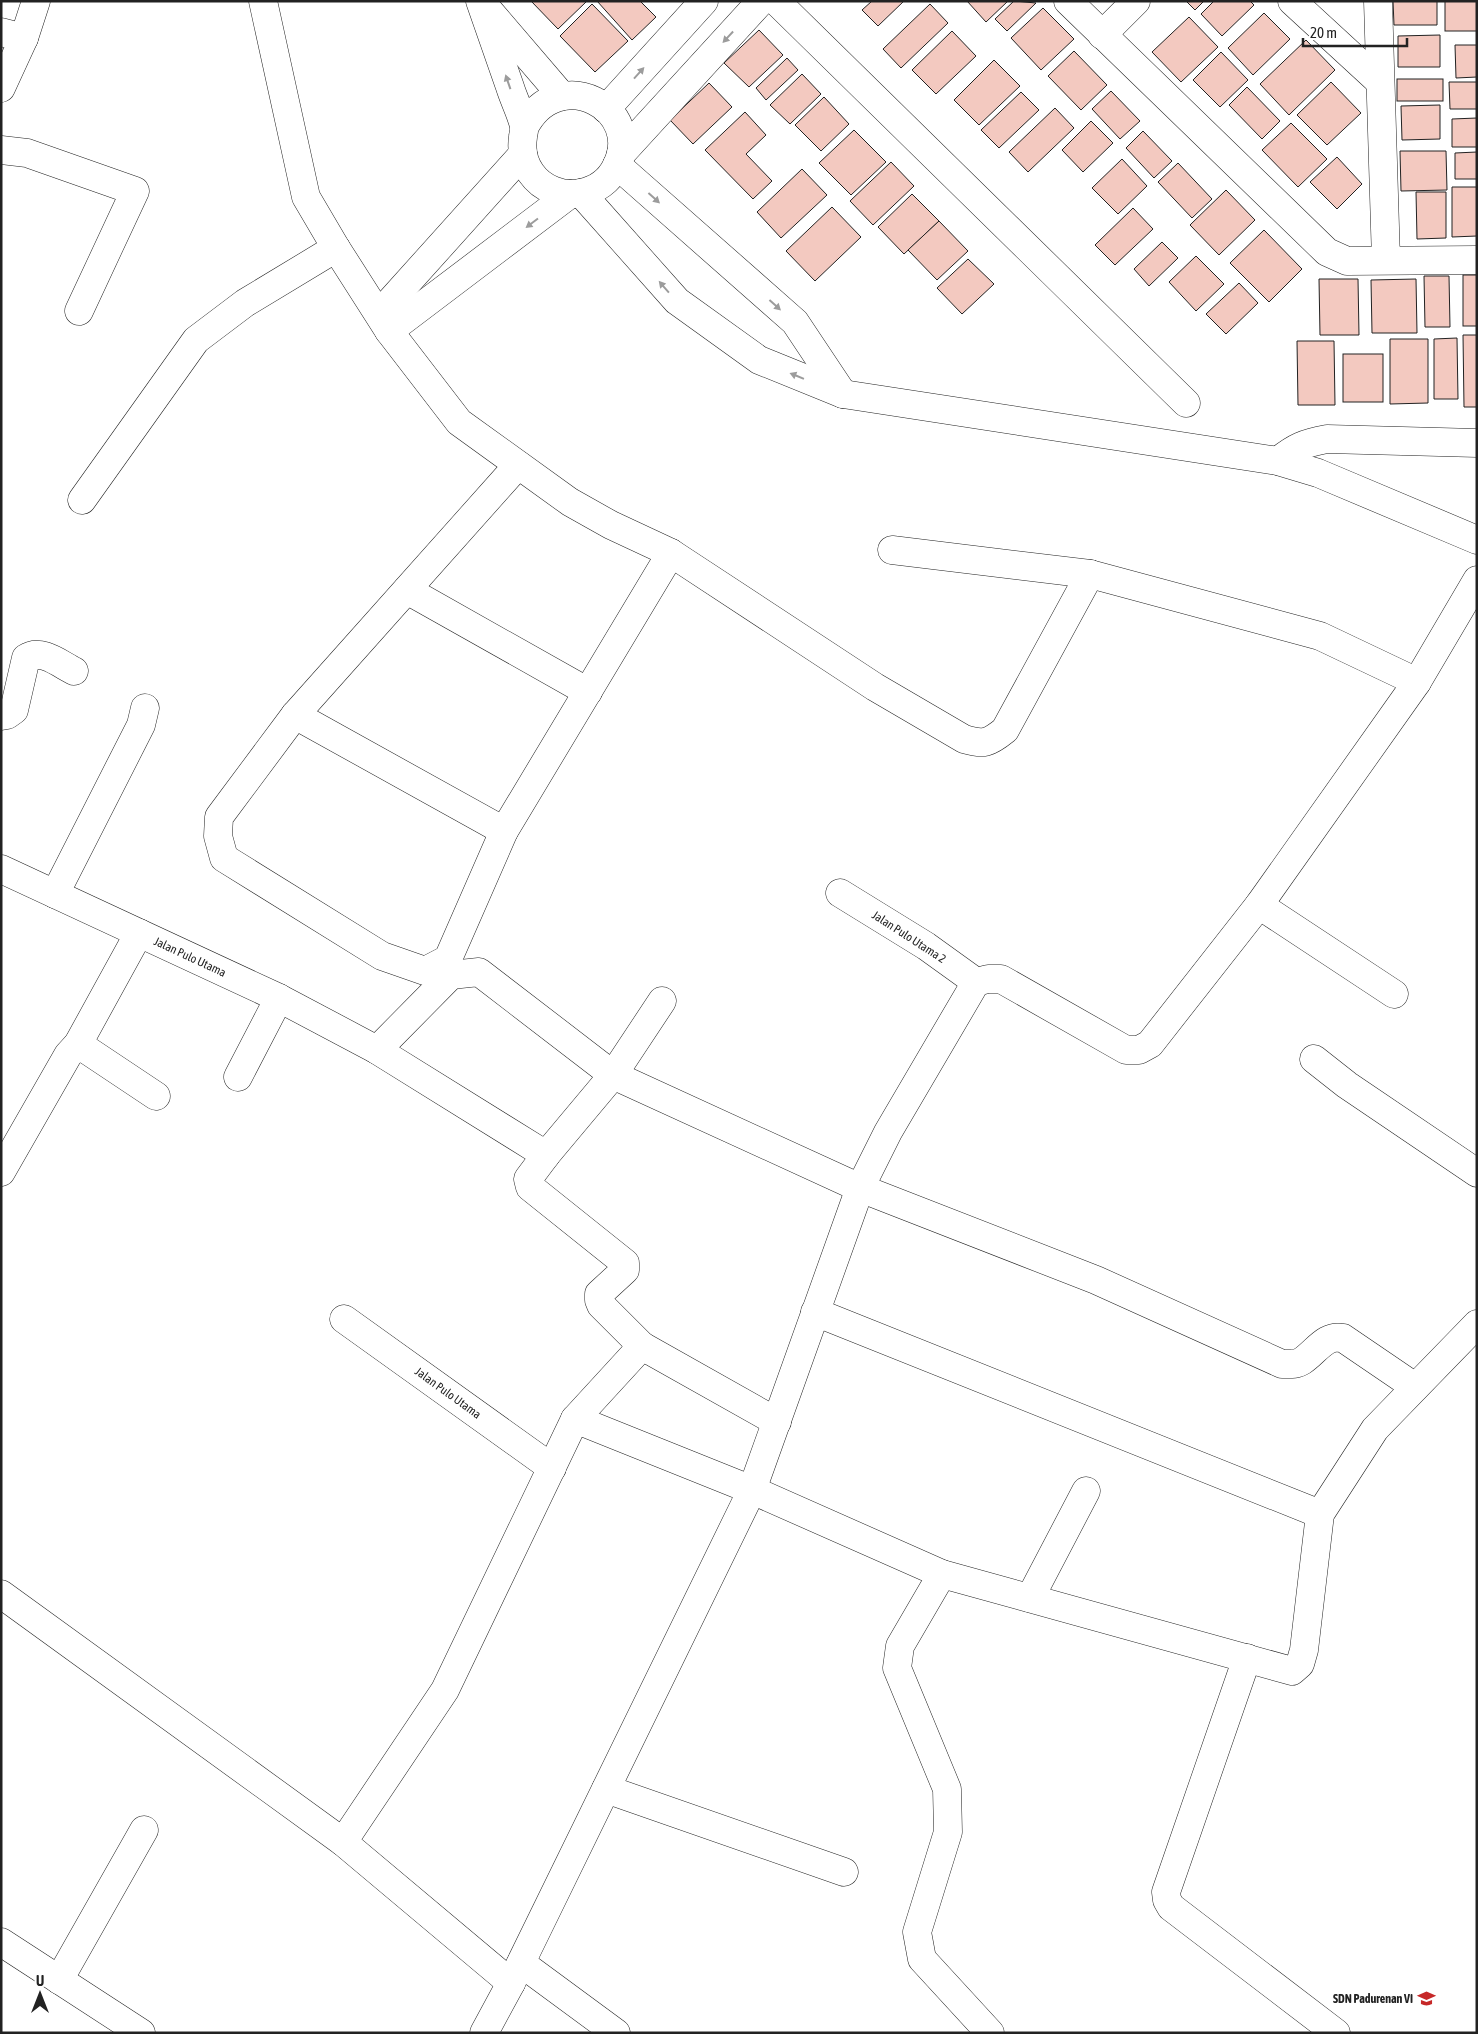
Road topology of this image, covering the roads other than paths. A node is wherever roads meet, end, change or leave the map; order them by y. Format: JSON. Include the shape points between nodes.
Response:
{"nodes":[{"id":1,"x":36,"y":1,"type":"edge"},
{"id":2,"x":263,"y":1,"type":"edge"},
{"id":3,"x":480,"y":1,"type":"edge"},
{"id":4,"x":704,"y":1,"type":"edge"},
{"id":5,"x":761,"y":1,"type":"edge"},
{"id":6,"x":776,"y":1,"type":"edge"},
{"id":7,"x":1068,"y":1,"type":"edge"},
{"id":8,"x":1136,"y":1,"type":"edge"},
{"id":9,"x":1292,"y":1,"type":"edge"},
{"id":10,"x":1378,"y":1,"type":"edge"},
{"id":11,"x":13,"y":35,"type":"edge"},
{"id":12,"x":1102,"y":35,"type":"junction"},
{"id":13,"x":1380,"y":82,"type":"junction"},
{"id":14,"x":1,"y":88,"type":"edge"},
{"id":15,"x":562,"y":96,"type":"junction"},
{"id":16,"x":606,"y":109,"type":"junction"},
{"id":17,"x":524,"y":141,"type":"junction"},
{"id":18,"x":1,"y":150,"type":"edge"},
{"id":19,"x":619,"y":159,"type":"junction"},
{"id":20,"x":576,"y":194,"type":"junction"},
{"id":21,"x":336,"y":248,"type":"junction"},
{"id":22,"x":1386,"y":260,"type":"junction"},
{"id":23,"x":1477,"y":260,"type":"edge"},
{"id":24,"x":79,"y":311,"type":"dead end"},
{"id":25,"x":384,"y":322,"type":"junction"},
{"id":26,"x":842,"y":394,"type":"junction"},
{"id":27,"x":1186,"y":402,"type":"dead end"},
{"id":28,"x":1477,"y":443,"type":"edge"},
{"id":29,"x":1278,"y":461,"type":"junction"},
{"id":30,"x":518,"y":465,"type":"junction"},
{"id":31,"x":82,"y":500,"type":"dead end"},
{"id":32,"x":1477,"y":540,"type":"edge"},
{"id":33,"x":892,"y":550,"type":"dead end"},
{"id":34,"x":671,"y":554,"type":"junction"},
{"id":35,"x":1090,"y":574,"type":"junction"},
{"id":36,"x":1477,"y":580,"type":"edge"},
{"id":37,"x":407,"y":590,"type":"junction"},
{"id":38,"x":74,"y":671,"type":"dead end"},
{"id":39,"x":1417,"y":682,"type":"junction"},
{"id":40,"x":588,"y":692,"type":"junction"},
{"id":41,"x":145,"y":708,"type":"dead end"},
{"id":42,"x":295,"y":715,"type":"junction"},
{"id":43,"x":1,"y":716,"type":"edge"},
{"id":44,"x":504,"y":831,"type":"junction"},
{"id":45,"x":1,"y":869,"type":"edge"},
{"id":46,"x":840,"y":893,"type":"dead end"},
{"id":47,"x":55,"y":894,"type":"junction"},
{"id":48,"x":1259,"y":905,"type":"junction"},
{"id":49,"x":139,"y":933,"type":"junction"},
{"id":50,"x":976,"y":982,"type":"junction"},
{"id":51,"x":1394,"y":994,"type":"dead end"},
{"id":52,"x":279,"y":998,"type":"junction"},
{"id":53,"x":662,"y":1001,"type":"dead end"},
{"id":54,"x":78,"y":1044,"type":"junction"},
{"id":55,"x":377,"y":1050,"type":"junction"},
{"id":56,"x":1314,"y":1059,"type":"dead end"},
{"id":57,"x":613,"y":1075,"type":"junction"},
{"id":58,"x":238,"y":1077,"type":"dead end"},
{"id":59,"x":156,"y":1096,"type":"dead end"},
{"id":60,"x":546,"y":1155,"type":"junction"},
{"id":61,"x":1,"y":1172,"type":"edge"},
{"id":62,"x":1477,"y":1173,"type":"edge"},
{"id":63,"x":860,"y":1188,"type":"junction"},
{"id":64,"x":816,"y":1312,"type":"junction"},
{"id":65,"x":344,"y":1319,"type":"dead end"},
{"id":66,"x":1477,"y":1324,"type":"edge"},
{"id":67,"x":642,"y":1346,"type":"junction"},
{"id":68,"x":1415,"y":1387,"type":"junction"},
{"id":69,"x":575,"y":1419,"type":"junction"},
{"id":70,"x":777,"y":1422,"type":"junction"},
{"id":71,"x":552,"y":1468,"type":"junction"},
{"id":72,"x":752,"y":1490,"type":"junction"},
{"id":73,"x":1086,"y":1491,"type":"dead end"},
{"id":74,"x":1320,"y":1514,"type":"junction"},
{"id":75,"x":942,"y":1574,"type":"junction"},
{"id":76,"x":1,"y":1594,"type":"edge"},
{"id":77,"x":1030,"y":1598,"type":"junction"},
{"id":78,"x":1247,"y":1658,"type":"junction"},
{"id":79,"x":606,"y":1789,"type":"junction"},
{"id":80,"x":144,"y":1830,"type":"dead end"},
{"id":81,"x":343,"y":1842,"type":"junction"},
{"id":82,"x":844,"y":1872,"type":"dead end"},
{"id":83,"x":1,"y":1942,"type":"edge"},
{"id":84,"x":516,"y":1973,"type":"junction"},
{"id":85,"x":59,"y":1980,"type":"junction"},
{"id":86,"x":141,"y":2033,"type":"edge"},
{"id":87,"x":484,"y":2033,"type":"edge"},
{"id":88,"x":616,"y":2033,"type":"edge"},
{"id":89,"x":990,"y":2033,"type":"edge"},
{"id":90,"x":1336,"y":2033,"type":"edge"}],
"edges":[{"from":1,"to":11,"type":"street"},
{"from":2,"to":21,"type":"street","via":[[306,198]]},
{"from":3,"to":15,"type":"street"},
{"from":17,"to":3,"type":"street","one_way":true},
{"from":16,"to":4,"type":"street","one_way":true},
{"from":5,"to":19,"type":"street","one_way":true},
{"from":6,"to":27,"type":"street"},
{"from":7,"to":12,"type":"street"},
{"from":8,"to":12,"type":"street"},
{"from":9,"to":13,"type":"street"},
{"from":10,"to":13,"type":"street"},
{"from":11,"to":14,"type":"street"},
{"from":12,"to":22,"type":"street","via":[[1327,252],[1347,261]]},
{"from":13,"to":22,"type":"street"},
{"from":15,"to":16,"type":"street","via":[[586,97]]},
{"from":15,"to":17,"type":"street","via":[[535,110]]},
{"from":16,"to":19,"type":"street","via":[[618,125],[622,144]]},
{"from":17,"to":20,"type":"street","via":[[532,174],[539,182],[554,191]]},
{"from":17,"to":25,"type":"street"},
{"from":18,"to":24,"type":"street","via":[[27,153],[135,191]]},
{"from":19,"to":20,"type":"street","via":[[606,181]]},
{"from":19,"to":26,"type":"street","one_way":true,"via":[[795,322]]},
{"from":20,"to":25,"type":"street","one_way":true},
{"from":26,"to":20,"type":"street","one_way":true,"via":[[759,360],[676,301]]},
{"from":21,"to":25,"type":"street"},
{"from":21,"to":31,"type":"street","via":[[245,304],[196,340]]},
{"from":22,"to":23,"type":"street"},
{"from":25,"to":30,"type":"street","via":[[459,422]]},
{"from":26,"to":29,"type":"street"},
{"from":28,"to":29,"type":"street","via":[[1327,439],[1306,442]]},
{"from":29,"to":32,"type":"street","via":[[1318,473]]},
{"from":30,"to":34,"type":"street","via":[[570,502]]},
{"from":30,"to":37,"type":"street"},
{"from":33,"to":35,"type":"street"},
{"from":34,"to":35,"type":"street","via":[[875,687],[964,739],[979,744],[993,740],[1004,730]]},
{"from":34,"to":40,"type":"street"},
{"from":35,"to":39,"type":"street","via":[[1320,636]]},
{"from":36,"to":39,"type":"street"},
{"from":37,"to":40,"type":"street"},
{"from":37,"to":42,"type":"street"},
{"from":38,"to":43,"type":"street","via":[[42,655],[32,654],[26,658],[14,710]]},
{"from":39,"to":48,"type":"street"},
{"from":40,"to":44,"type":"street"},
{"from":41,"to":47,"type":"street","via":[[141,725]]},
{"from":42,"to":44,"type":"street"},
{"from":42,"to":44,"type":"street","via":[[220,817],[218,836],[224,858],[382,956],[425,971],[448,959]]},
{"from":45,"to":47,"type":"street","name":"Jalan Pulo Utama"},
{"from":46,"to":50,"type":"street","name":"Jalan Pulo Utama 2","via":[[926,946]]},
{"from":47,"to":49,"type":"street","name":"Jalan Pulo Utama"},
{"from":48,"to":50,"type":"street","via":[[1150,1044],[1139,1050],[1126,1050],[1001,979]]},
{"from":48,"to":51,"type":"street"},
{"from":49,"to":52,"type":"street","name":"Jalan Pulo Utama"},
{"from":49,"to":54,"type":"street"},
{"from":50,"to":63,"type":"street","via":[[888,1132]]},
{"from":52,"to":55,"type":"street","name":"Jalan Pulo Utama"},
{"from":52,"to":58,"type":"street"},
{"from":53,"to":57,"type":"street"},
{"from":54,"to":59,"type":"street"},
{"from":54,"to":61,"type":"street","via":[[68,1055]]},
{"from":55,"to":57,"type":"street","via":[[451,975],[479,972]]},
{"from":55,"to":60,"type":"street","name":"Jalan Pulo Utama"},
{"from":56,"to":62,"type":"street"},
{"from":57,"to":60,"type":"street"},
{"from":57,"to":63,"type":"street"},
{"from":60,"to":67,"type":"street","via":[[528,1179],[530,1187],[625,1263],[625,1270],[599,1294],[599,1300]]},
{"from":63,"to":64,"type":"street"},
{"from":63,"to":68,"type":"street","via":[[1096,1280],[1282,1364],[1301,1361],[1328,1338],[1336,1336]]},
{"from":64,"to":70,"type":"street"},
{"from":64,"to":74,"type":"street"},
{"from":65,"to":71,"type":"street","name":"Jalan Pulo Utama"},
{"from":66,"to":68,"type":"street"},
{"from":67,"to":69,"type":"street"},
{"from":67,"to":70,"type":"street"},
{"from":68,"to":74,"type":"street","via":[[1375,1429]]},
{"from":69,"to":71,"type":"street"},
{"from":69,"to":72,"type":"street"},
{"from":70,"to":72,"type":"street"},
{"from":71,"to":81,"type":"street","via":[[445,1690]]},
{"from":72,"to":75,"type":"street"},
{"from":72,"to":79,"type":"street"},
{"from":73,"to":77,"type":"street"},
{"from":74,"to":78,"type":"street","via":[[1300,1664],[1292,1670]]},
{"from":75,"to":77,"type":"street"},
{"from":75,"to":89,"type":"street","via":[[900,1646],[897,1668],[947,1789],[948,1832],[917,1932],[922,1959]]},
{"from":76,"to":81,"type":"street"},
{"from":77,"to":78,"type":"street"},
{"from":78,"to":90,"type":"street","via":[[1166,1892],[1167,1900],[1170,1907]]},
{"from":79,"to":82,"type":"street"},
{"from":79,"to":84,"type":"street"},
{"from":80,"to":85,"type":"street"},
{"from":81,"to":84,"type":"street"},
{"from":83,"to":85,"type":"street"},
{"from":84,"to":87,"type":"street"},
{"from":84,"to":88,"type":"street"},
{"from":85,"to":86,"type":"street"}]}
